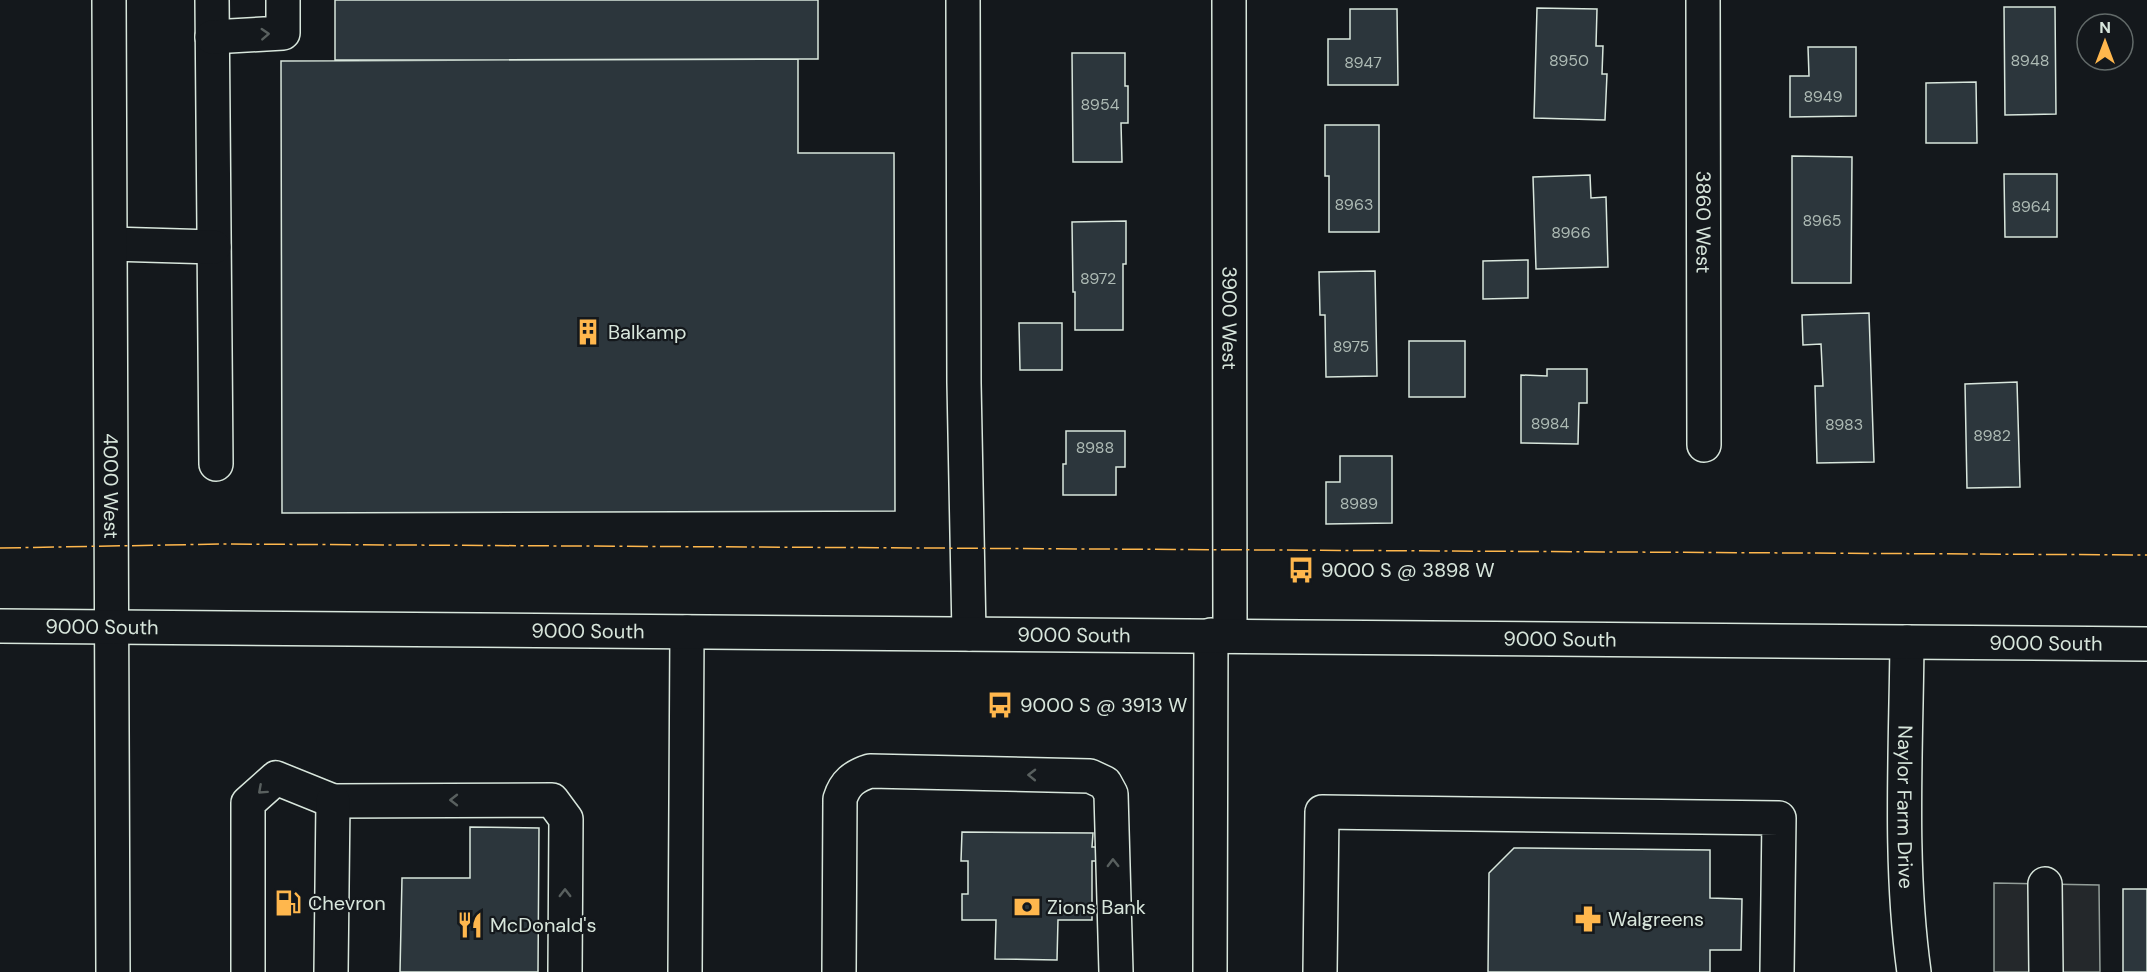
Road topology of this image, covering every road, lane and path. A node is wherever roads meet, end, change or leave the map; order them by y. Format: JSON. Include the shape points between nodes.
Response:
{"nodes":[{"id":1,"x":109,"y":0,"type":"edge"},
{"id":2,"x":212,"y":0,"type":"edge"},
{"id":3,"x":284,"y":0,"type":"edge"},
{"id":4,"x":963,"y":0,"type":"edge"},
{"id":5,"x":1229,"y":0,"type":"edge"},
{"id":6,"x":1703,"y":0,"type":"edge"},
{"id":7,"x":212,"y":37,"type":"junction"},
{"id":8,"x":111,"y":244,"type":"junction"},
{"id":9,"x":214,"y":247,"type":"junction"},
{"id":10,"x":1704,"y":445,"type":"dead end"},
{"id":11,"x":216,"y":464,"type":"dead end"},
{"id":12,"x":0,"y":626,"type":"edge"},
{"id":13,"x":112,"y":627,"type":"junction"},
{"id":14,"x":687,"y":632,"type":"junction"},
{"id":15,"x":969,"y":634,"type":"junction"},
{"id":16,"x":1220,"y":636,"type":"junction"},
{"id":17,"x":1907,"y":642,"type":"junction"},
{"id":18,"x":2147,"y":644,"type":"edge"},
{"id":19,"x":333,"y":801,"type":"junction"},
{"id":20,"x":2045,"y":884,"type":"dead end"},
{"id":21,"x":112,"y":972,"type":"edge"},
{"id":22,"x":248,"y":972,"type":"edge"},
{"id":23,"x":331,"y":972,"type":"edge"},
{"id":24,"x":565,"y":972,"type":"edge"},
{"id":25,"x":685,"y":972,"type":"edge"},
{"id":26,"x":839,"y":972,"type":"edge"},
{"id":27,"x":1116,"y":972,"type":"edge"},
{"id":28,"x":1210,"y":972,"type":"edge"},
{"id":29,"x":1320,"y":972,"type":"edge"},
{"id":30,"x":1777,"y":972,"type":"edge"},
{"id":31,"x":1914,"y":972,"type":"edge"},
{"id":32,"x":2046,"y":972,"type":"edge"}],
"edges":[{"from":1,"to":8,"type":"main road","name":"4000 West"},
{"from":2,"to":7,"type":"main road"},
{"from":7,"to":3,"type":"main road","one_way":true,"via":[[283,33]]},
{"from":4,"to":15,"type":"main road"},
{"from":5,"to":16,"type":"main road","name":"3900 West"},
{"from":6,"to":10,"type":"main road","name":"3860 West"},
{"from":7,"to":9,"type":"main road"},
{"from":8,"to":9,"type":"main road"},
{"from":8,"to":13,"type":"main road","name":"4000 West"},
{"from":9,"to":11,"type":"main road"},
{"from":12,"to":13,"type":"main road","name":"9000 South"},
{"from":13,"to":14,"type":"main road","name":"9000 South"},
{"from":13,"to":21,"type":"main road","name":"4000 West"},
{"from":14,"to":15,"type":"main road","name":"9000 South"},
{"from":14,"to":25,"type":"main road"},
{"from":15,"to":16,"type":"main road","name":"9000 South"},
{"from":16,"to":17,"type":"main road","name":"9000 South"},
{"from":16,"to":28,"type":"main road","name":"3900 West"},
{"from":17,"to":18,"type":"main road","name":"9000 South"},
{"from":17,"to":31,"type":"main road","name":"Naylor Farm Drive","via":[[1906,902]]},
{"from":19,"to":22,"type":"main road","one_way":true,"via":[[276,778],[248,803]]},
{"from":19,"to":23,"type":"main road"},
{"from":24,"to":19,"type":"main road","one_way":true,"via":[[566,819],[552,800]]},
{"from":20,"to":32,"type":"main road"},
{"from":27,"to":26,"type":"main road","one_way":true,"via":[[1111,794],[1105,783],[1090,776],[870,771],[858,774],[844,786],[840,799]]},
{"from":29,"to":30,"type":"main road","via":[[1322,812],[1333,812],[1779,818]]}]}
